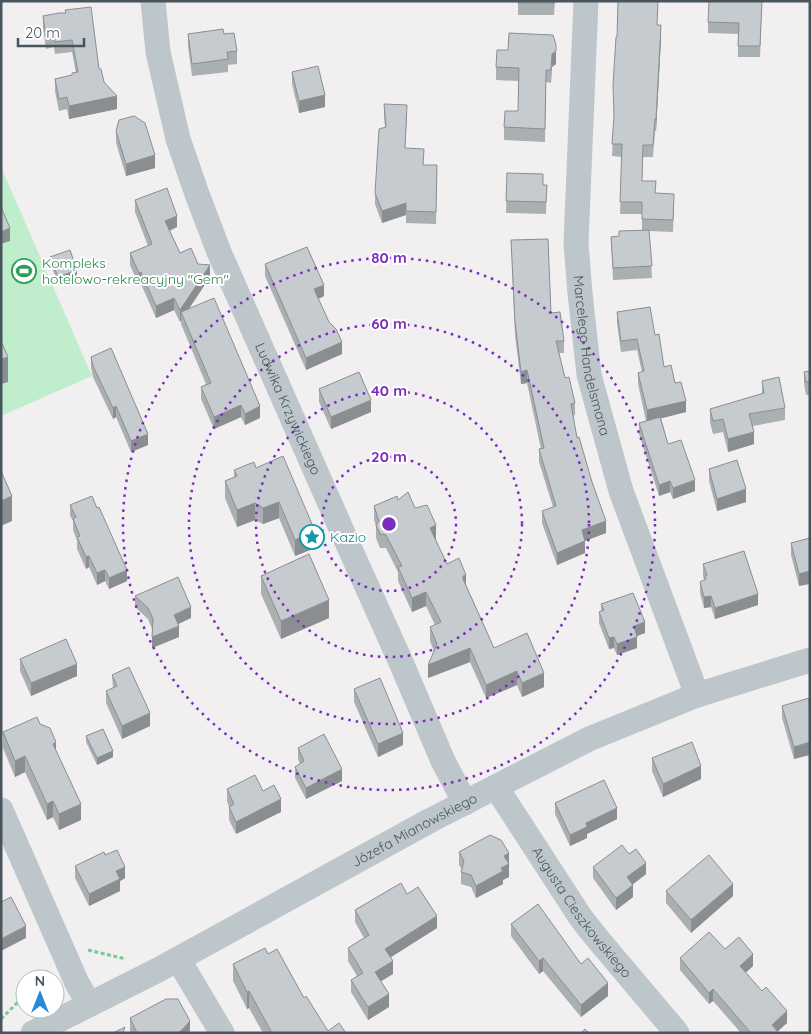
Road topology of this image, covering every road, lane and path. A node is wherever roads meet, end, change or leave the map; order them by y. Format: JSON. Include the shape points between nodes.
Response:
{"nodes":[{"id":1,"x":153,"y":1,"type":"edge"},
{"id":2,"x":586,"y":1,"type":"edge"},
{"id":3,"x":810,"y":660,"type":"edge"},
{"id":4,"x":697,"y":695,"type":"junction"},
{"id":5,"x":496,"y":786,"type":"junction"},
{"id":6,"x":465,"y":803,"type":"junction"},
{"id":7,"x":1,"y":810,"type":"edge"},
{"id":8,"x":80,"y":948,"type":"dead end"},
{"id":9,"x":178,"y":959,"type":"junction"},
{"id":10,"x":130,"y":960,"type":"dead end"},
{"id":11,"x":89,"y":1004,"type":"junction"},
{"id":12,"x":15,"y":1005,"type":"edge"},
{"id":13,"x":1,"y":1019,"type":"edge"},
{"id":14,"x":33,"y":1033,"type":"edge"},
{"id":15,"x":222,"y":1033,"type":"edge"},
{"id":16,"x":677,"y":1033,"type":"edge"}],
"edges":[{"from":1,"to":6,"type":"street","name":"Ludwika Krzywickiego","via":[[158,52],[178,139],[219,252],[443,761]]},
{"from":2,"to":4,"type":"street","name":"Marcelego Handelsmana","via":[[576,243],[589,375],[621,490]]},
{"from":3,"to":4,"type":"street","name":"Józefa Mianowskiego"},
{"from":4,"to":5,"type":"street","name":"Józefa Mianowskiego","via":[[601,734]]},
{"from":5,"to":6,"type":"street","name":"Józefa Mianowskiego"},
{"from":5,"to":16,"type":"street","name":"Augusta Cieszkowskiego","via":[[581,918]]},
{"from":6,"to":9,"type":"street","name":"Józefa Mianowskiego"},
{"from":7,"to":11,"type":"street"},
{"from":8,"to":10,"type":"path"},
{"from":9,"to":11,"type":"street","name":"Józefa Mianowskiego"},
{"from":9,"to":15,"type":"street"},
{"from":11,"to":14,"type":"street","name":"Józefa Mianowskiego"},
{"from":12,"to":13,"type":"path"}]}
